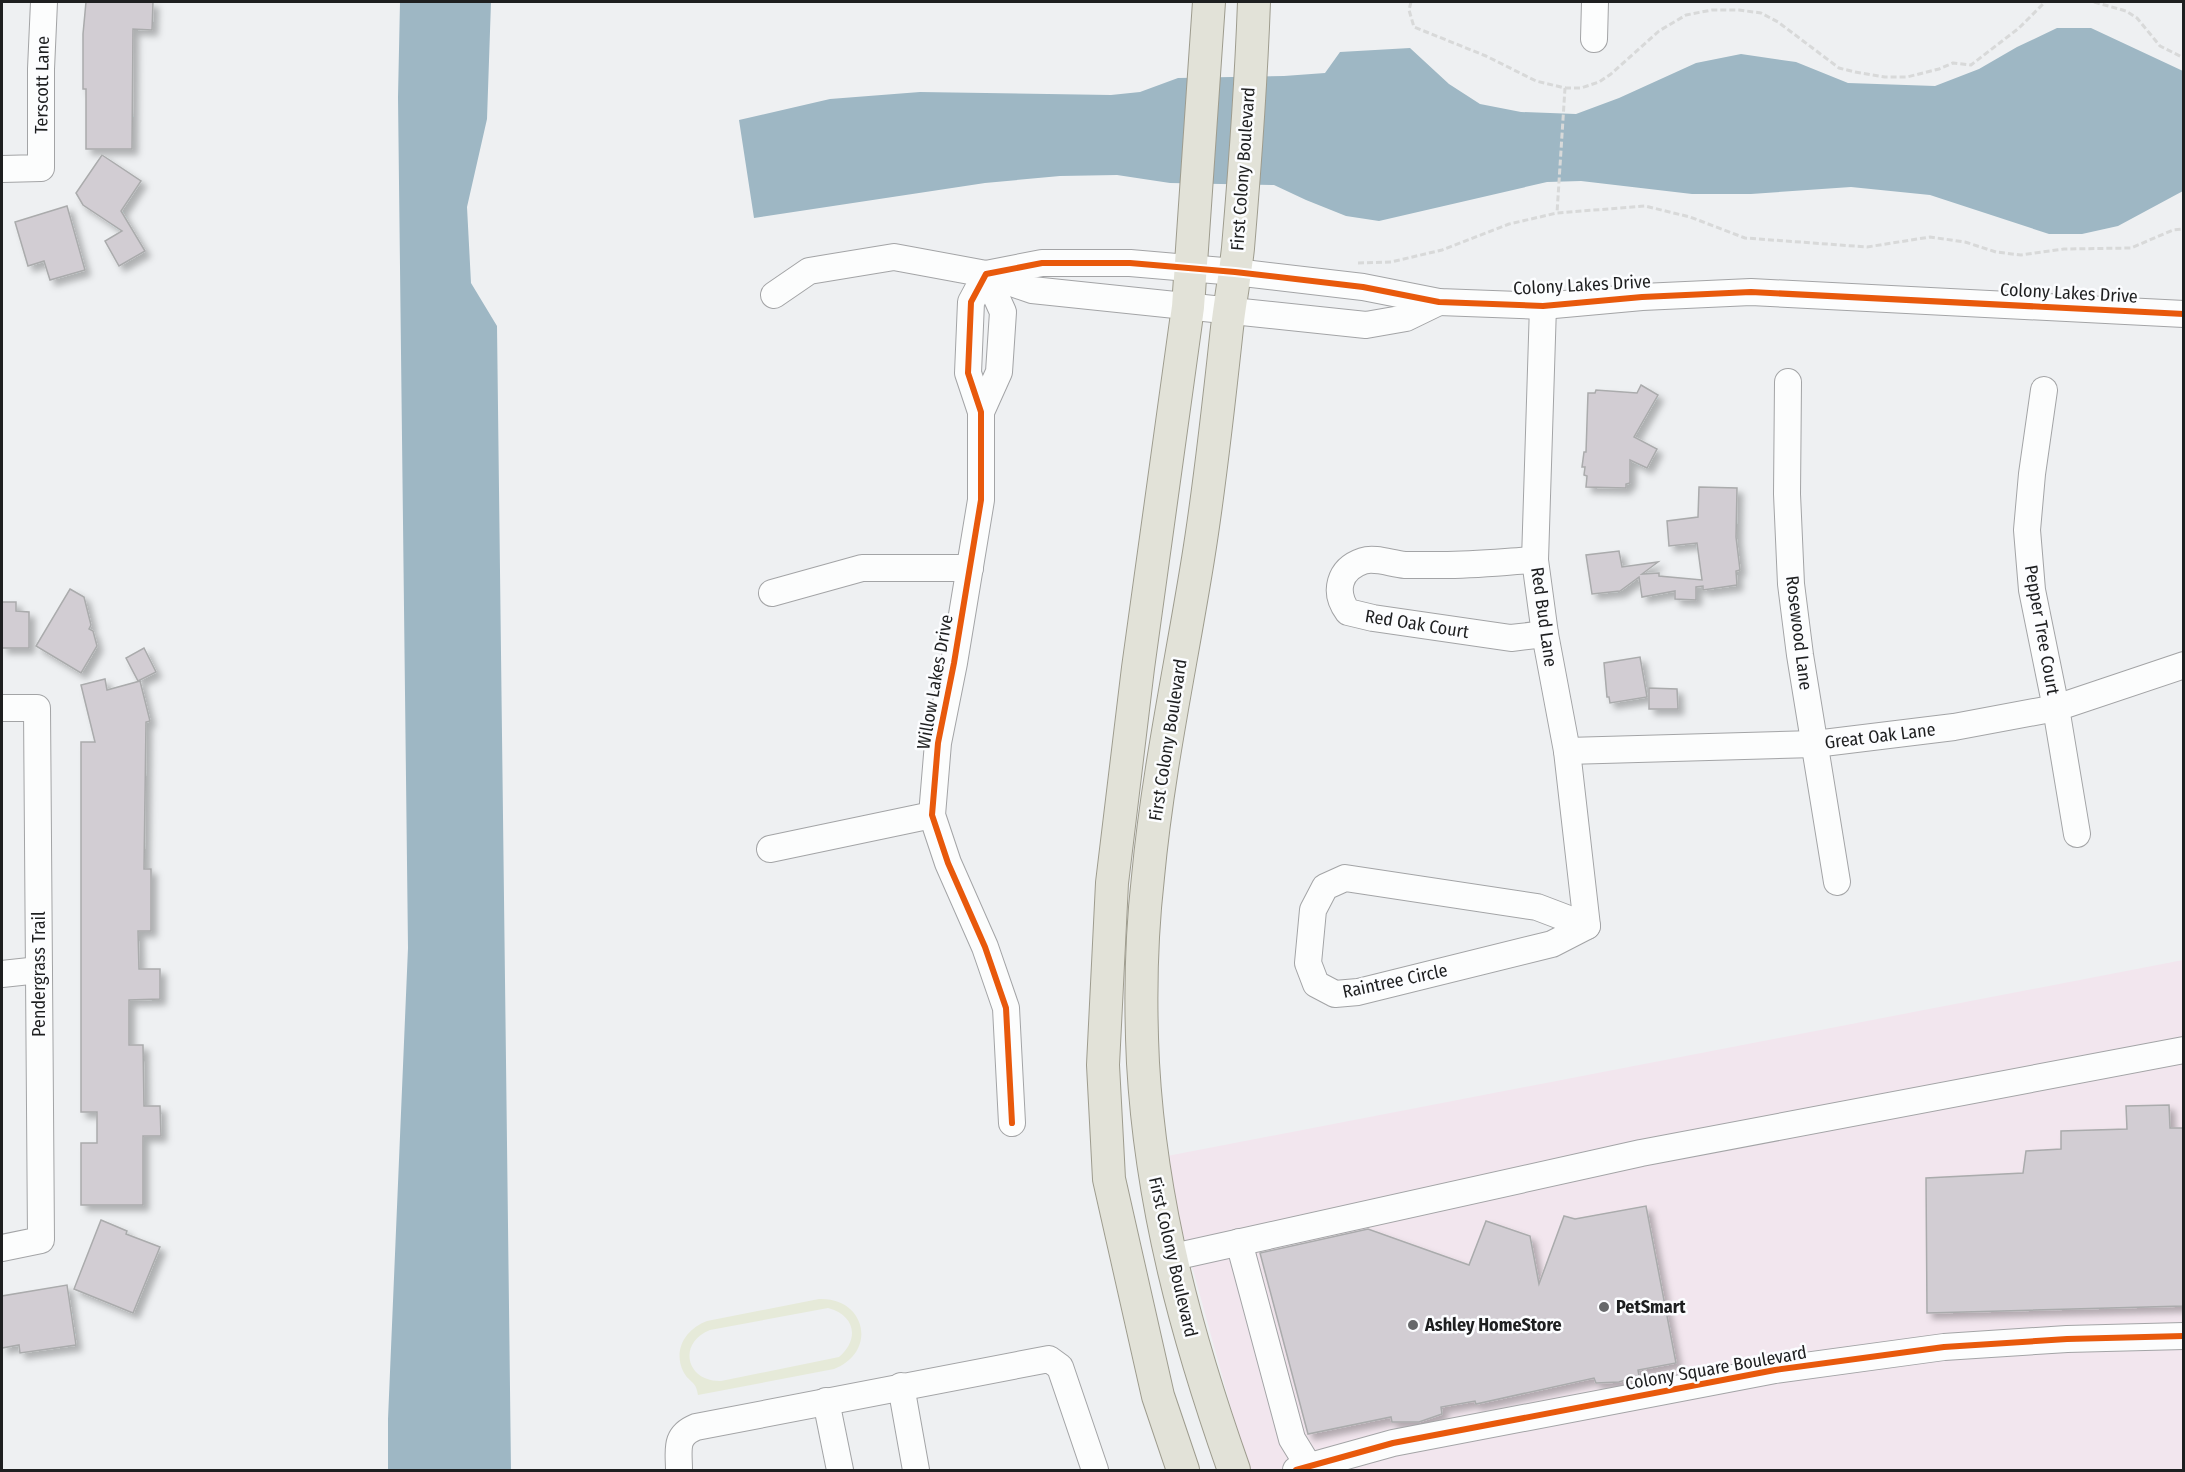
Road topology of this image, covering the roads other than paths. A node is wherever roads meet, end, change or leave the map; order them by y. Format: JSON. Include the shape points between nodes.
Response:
{"nodes":[{"id":1,"x":44,"y":2,"type":"edge"},
{"id":2,"x":1209,"y":2,"type":"edge"},
{"id":3,"x":1254,"y":2,"type":"edge"},
{"id":4,"x":1595,"y":2,"type":"edge"},
{"id":5,"x":1594,"y":39,"type":"dead end"},
{"id":6,"x":2,"y":169,"type":"edge"},
{"id":7,"x":1191,"y":268,"type":"junction"},
{"id":8,"x":1235,"y":272,"type":"junction"},
{"id":9,"x":986,"y":274,"type":"junction"},
{"id":10,"x":774,"y":295,"type":"dead end"},
{"id":11,"x":1438,"y":302,"type":"junction"},
{"id":12,"x":1188,"y":306,"type":"junction"},
{"id":13,"x":1543,"y":306,"type":"junction"},
{"id":14,"x":1230,"y":311,"type":"junction"},
{"id":15,"x":2184,"y":314,"type":"edge"},
{"id":16,"x":1788,"y":382,"type":"dead end"},
{"id":17,"x":2044,"y":390,"type":"dead end"},
{"id":18,"x":1535,"y":560,"type":"junction"},
{"id":19,"x":970,"y":568,"type":"junction"},
{"id":20,"x":772,"y":593,"type":"dead end"},
{"id":21,"x":1545,"y":634,"type":"junction"},
{"id":22,"x":2184,"y":665,"type":"edge"},
{"id":23,"x":1138,"y":668,"type":"junction"},
{"id":24,"x":1178,"y":673,"type":"junction"},
{"id":25,"x":2,"y":708,"type":"edge"},
{"id":26,"x":2056,"y":708,"type":"junction"},
{"id":27,"x":1815,"y":744,"type":"junction"},
{"id":28,"x":1568,"y":751,"type":"junction"},
{"id":29,"x":933,"y":815,"type":"junction"},
{"id":30,"x":2077,"y":834,"type":"dead end"},
{"id":31,"x":770,"y":849,"type":"dead end"},
{"id":32,"x":1837,"y":882,"type":"dead end"},
{"id":33,"x":1587,"y":926,"type":"junction"},
{"id":34,"x":39,"y":970,"type":"junction"},
{"id":35,"x":2,"y":974,"type":"edge"},
{"id":36,"x":2184,"y":1050,"type":"edge"},
{"id":37,"x":1012,"y":1123,"type":"dead end"},
{"id":38,"x":1239,"y":1242,"type":"junction"},
{"id":39,"x":2,"y":1248,"type":"edge"},
{"id":40,"x":1170,"y":1258,"type":"junction"},
{"id":41,"x":1129,"y":1273,"type":"junction"},
{"id":42,"x":2184,"y":1336,"type":"edge"},
{"id":43,"x":901,"y":1386,"type":"junction"},
{"id":44,"x":826,"y":1401,"type":"junction"},
{"id":45,"x":1305,"y":1469,"type":"edge"},
{"id":46,"x":679,"y":1470,"type":"edge"},
{"id":47,"x":840,"y":1470,"type":"edge"},
{"id":48,"x":916,"y":1470,"type":"edge"},
{"id":49,"x":1095,"y":1470,"type":"edge"},
{"id":50,"x":1183,"y":1470,"type":"edge"},
{"id":51,"x":1234,"y":1470,"type":"edge"}],
"edges":[{"from":1,"to":6,"type":"street","name":"Terscott Lane","via":[[41,168]]},
{"from":2,"to":7,"type":"main road","name":"First Colony Boulevard"},
{"from":3,"to":8,"type":"main road","name":"First Colony Boulevard"},
{"from":4,"to":5,"type":"street"},
{"from":7,"to":8,"type":"street","name":"Colony Lakes Drive"},
{"from":7,"to":9,"type":"street","name":"Colony Lakes Drive","via":[[1042,263]]},
{"from":7,"to":12,"type":"main road","name":"First Colony Boulevard"},
{"from":8,"to":11,"type":"street","name":"Colony Lakes Drive","via":[[1363,287]]},
{"from":8,"to":14,"type":"main road","name":"First Colony Boulevard"},
{"from":9,"to":10,"type":"street","name":"Colony Lakes Drive","via":[[894,257],[809,271]]},
{"from":9,"to":12,"type":"street","name":"Colony Lakes Drive","via":[[1032,290]]},
{"from":9,"to":19,"type":"street","name":"Willow Lakes Drive","via":[[971,302],[968,373],[981,412],[981,500]]},
{"from":11,"to":13,"type":"street","name":"Colony Lakes Drive"},
{"from":11,"to":14,"type":"street","name":"Colony Lakes Drive","via":[[1407,318],[1366,325]]},
{"from":12,"to":14,"type":"street","name":"Colony Lakes Drive"},
{"from":12,"to":23,"type":"main road","name":"First Colony Boulevard"},
{"from":13,"to":15,"type":"street","name":"Colony Lakes Drive","via":[[1751,292]]},
{"from":13,"to":18,"type":"street","name":"Red Bud Lane"},
{"from":14,"to":24,"type":"main road","name":"First Colony Boulevard","via":[[1210,472]]},
{"from":16,"to":27,"type":"street","name":"Rosewood Lane","via":[[1791,584]]},
{"from":17,"to":26,"type":"street","name":"Pepper Tree Court","via":[[2027,530],[2032,590]]},
{"from":18,"to":21,"type":"street","name":"Red Bud Lane"},
{"from":18,"to":21,"type":"street","name":"Red Oak Court","via":[[1436,566],[1366,560],[1351,566],[1342,580],[1340,602],[1348,612],[1373,618],[1511,638]]},
{"from":19,"to":20,"type":"street","via":[[862,568]]},
{"from":19,"to":29,"type":"street","name":"Willow Lakes Drive","via":[[938,743]]},
{"from":21,"to":28,"type":"street","name":"Red Bud Lane"},
{"from":22,"to":26,"type":"street","name":"Great Oak Lane"},
{"from":23,"to":24,"type":"main road"},
{"from":23,"to":41,"type":"main road","name":"First Colony Boulevard","via":[[1112,883],[1103,1065],[1109,1179]]},
{"from":24,"to":40,"type":"main road","name":"First Colony Boulevard","via":[[1154,826],[1143,970],[1148,1124]]},
{"from":25,"to":34,"type":"street","name":"Pendergrass Trail","via":[[37,708]]},
{"from":26,"to":27,"type":"street","name":"Great Oak Lane","via":[[1954,727]]},
{"from":26,"to":30,"type":"street","name":"Pepper Tree Court"},
{"from":27,"to":28,"type":"street","name":"Great Oak Lane"},
{"from":27,"to":32,"type":"street","name":"Rosewood Lane"},
{"from":28,"to":33,"type":"street","name":"Red Bud Lane"},
{"from":29,"to":31,"type":"street"},
{"from":29,"to":37,"type":"street","name":"Willow Lakes Drive","via":[[1006,1008]]},
{"from":33,"to":33,"type":"street","name":"Raintree Circle","via":[[1537,907],[1345,878],[1325,887],[1313,910],[1308,963],[1316,984],[1335,994],[1358,992],[1552,944]]},
{"from":34,"to":35,"type":"street"},
{"from":34,"to":39,"type":"street","name":"Pendergrass Trail","via":[[41,1240]]},
{"from":36,"to":38,"type":"street","via":[[1641,1153]]},
{"from":38,"to":40,"type":"street"},
{"from":38,"to":45,"type":"street","via":[[1292,1439]]},
{"from":40,"to":41,"type":"main road"},
{"from":40,"to":51,"type":"main road","name":"First Colony Boulevard","via":[[1203,1382]]},
{"from":41,"to":50,"type":"main road","name":"First Colony Boulevard","via":[[1158,1396]]},
{"from":42,"to":45,"type":"street","name":"Colony Square Boulevard","via":[[1944,1347],[1775,1370],[1393,1443]]},
{"from":43,"to":44,"type":"street"},
{"from":43,"to":48,"type":"street"},
{"from":43,"to":49,"type":"street","via":[[1050,1359],[1060,1367]]},
{"from":44,"to":46,"type":"street","via":[[685,1431],[679,1443]]},
{"from":44,"to":47,"type":"street"}]}
